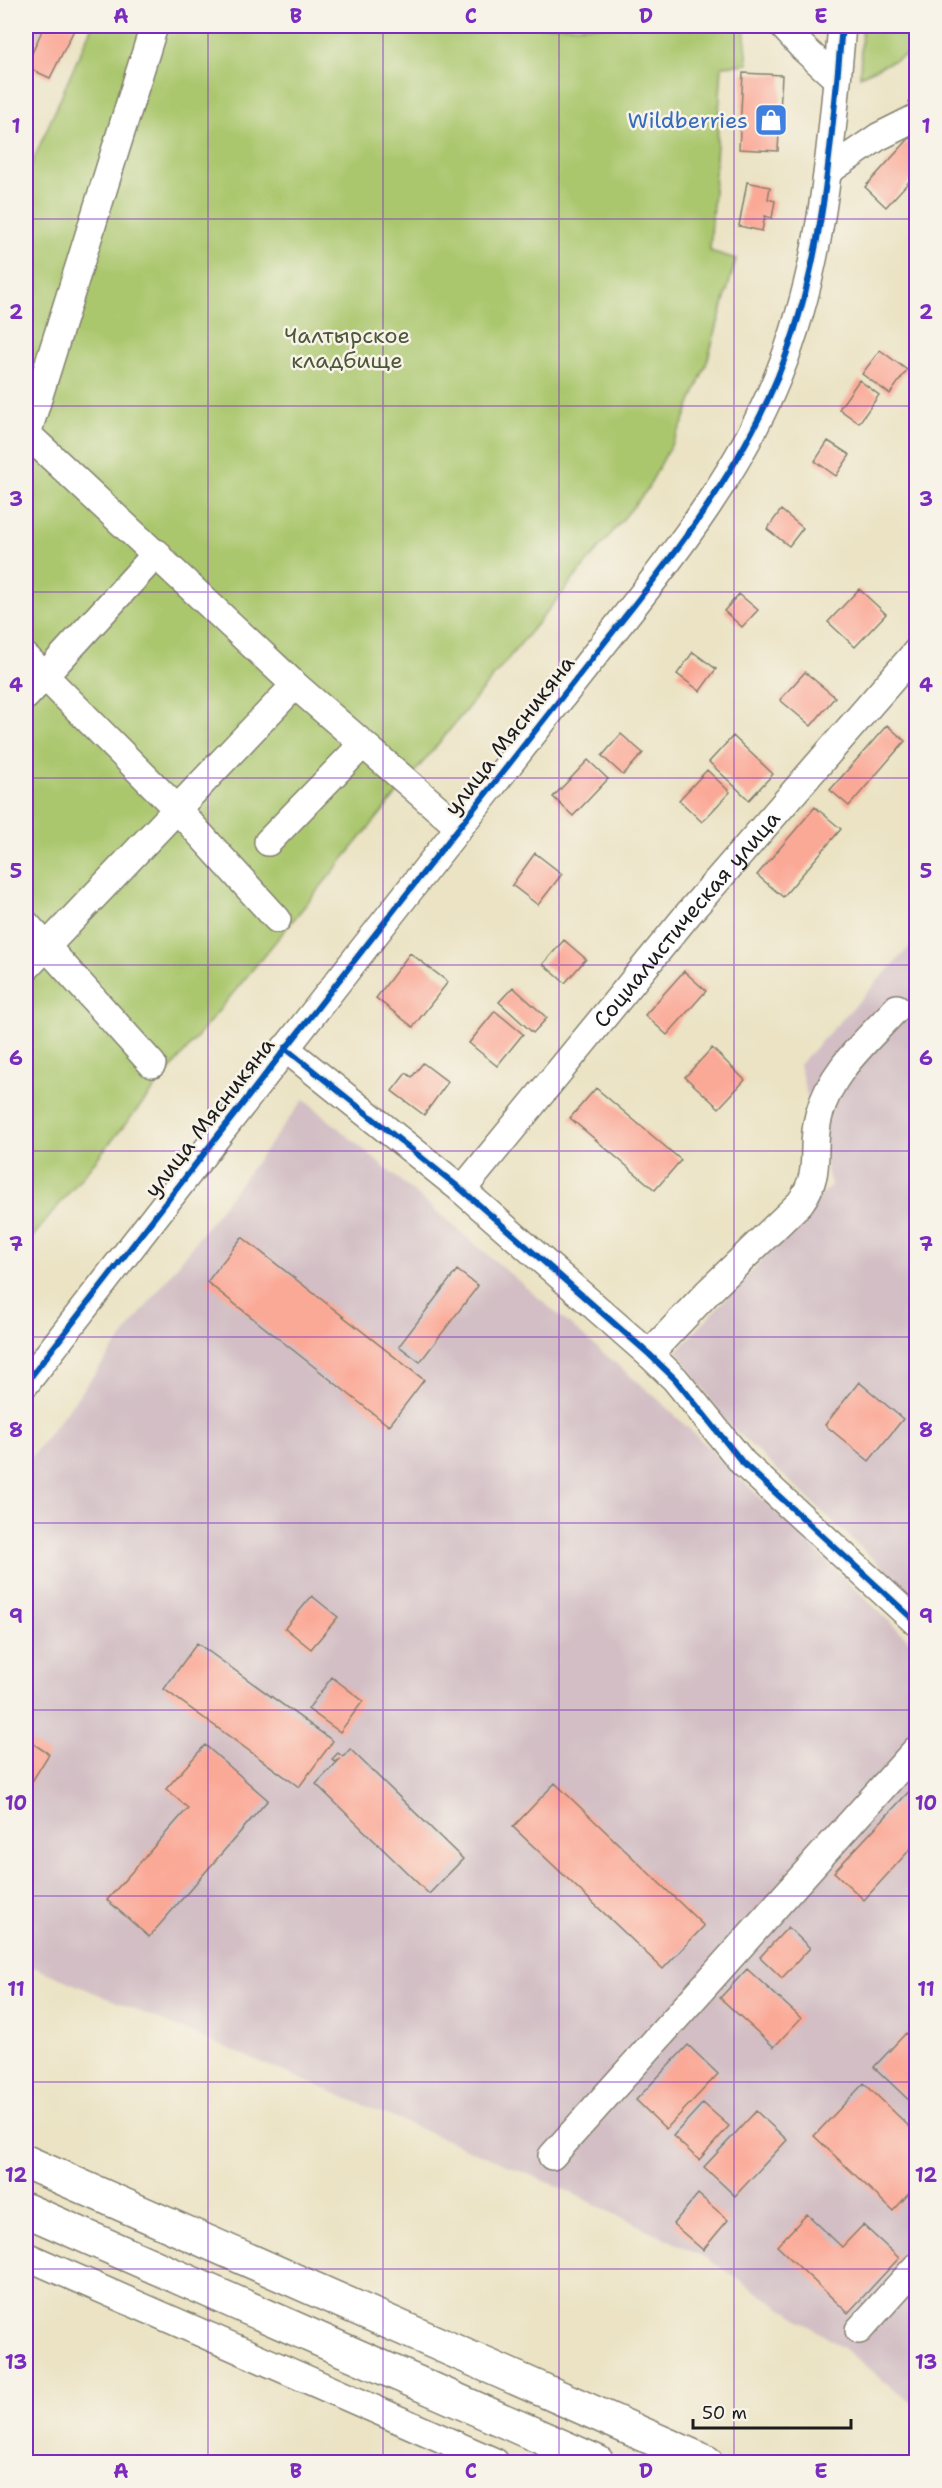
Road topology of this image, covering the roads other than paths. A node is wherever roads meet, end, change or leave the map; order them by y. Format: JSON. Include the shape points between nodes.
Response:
{"nodes":[{"id":1,"x":154,"y":26,"type":"edge"},
{"id":2,"x":783,"y":26,"type":"edge"},
{"id":3,"x":842,"y":26,"type":"edge"},
{"id":4,"x":837,"y":78,"type":"junction"},
{"id":5,"x":916,"y":118,"type":"edge"},
{"id":6,"x":830,"y":170,"type":"junction"},
{"id":7,"x":26,"y":434,"type":"edge"},
{"id":8,"x":156,"y":553,"type":"junction"},
{"id":9,"x":916,"y":652,"type":"edge"},
{"id":10,"x":35,"y":666,"type":"edge"},
{"id":11,"x":295,"y":686,"type":"junction"},
{"id":12,"x":26,"y":696,"type":"edge"},
{"id":13,"x":362,"y":745,"type":"junction"},
{"id":14,"x":177,"y":808,"type":"junction"},
{"id":15,"x":459,"y":827,"type":"junction"},
{"id":16,"x":268,"y":842,"type":"dead end"},
{"id":17,"x":277,"y":919,"type":"dead end"},
{"id":18,"x":26,"y":924,"type":"edge"},
{"id":19,"x":45,"y":946,"type":"junction"},
{"id":20,"x":26,"y":968,"type":"edge"},
{"id":21,"x":897,"y":1008,"type":"dead end"},
{"id":22,"x":285,"y":1048,"type":"junction"},
{"id":23,"x":152,"y":1064,"type":"dead end"},
{"id":24,"x":462,"y":1190,"type":"junction"},
{"id":25,"x":649,"y":1354,"type":"junction"},
{"id":26,"x":26,"y":1383,"type":"edge"},
{"id":27,"x":916,"y":1622,"type":"edge"},
{"id":28,"x":916,"y":1750,"type":"edge"},
{"id":29,"x":552,"y":2156,"type":"dead end"},
{"id":30,"x":26,"y":2162,"type":"edge"},
{"id":31,"x":26,"y":2210,"type":"edge"},
{"id":32,"x":26,"y":2256,"type":"edge"},
{"id":33,"x":916,"y":2267,"type":"edge"},
{"id":34,"x":859,"y":2330,"type":"dead end"},
{"id":35,"x":495,"y":2463,"type":"edge"},
{"id":36,"x":597,"y":2463,"type":"edge"},
{"id":37,"x":706,"y":2463,"type":"edge"}],
"edges":[{"from":1,"to":7,"type":"street"},
{"from":2,"to":4,"type":"street"},
{"from":3,"to":4,"type":"street","name":"улица Мясникяна"},
{"from":4,"to":6,"type":"street","name":"улица Мясникяна"},
{"from":5,"to":6,"type":"street"},
{"from":6,"to":15,"type":"street","name":"улица Мясникяна","via":[[813,267],[797,324],[751,434],[684,540]]},
{"from":7,"to":8,"type":"street"},
{"from":8,"to":10,"type":"street"},
{"from":8,"to":11,"type":"street"},
{"from":9,"to":24,"type":"street","name":"Социалистическая улица","via":[[688,914]]},
{"from":10,"to":12,"type":"street"},
{"from":10,"to":14,"type":"street"},
{"from":11,"to":13,"type":"street"},
{"from":11,"to":14,"type":"street"},
{"from":13,"to":15,"type":"street"},
{"from":13,"to":16,"type":"street"},
{"from":14,"to":17,"type":"street"},
{"from":14,"to":19,"type":"street"},
{"from":15,"to":22,"type":"street","name":"улица Мясникяна"},
{"from":18,"to":19,"type":"street"},
{"from":19,"to":20,"type":"street"},
{"from":19,"to":23,"type":"street"},
{"from":21,"to":25,"type":"street","via":[[839,1070],[825,1095],[814,1139],[816,1172],[800,1203]]},
{"from":22,"to":24,"type":"street"},
{"from":22,"to":26,"type":"street","name":"улица Мясникяна"},
{"from":24,"to":25,"type":"street"},
{"from":25,"to":27,"type":"street","via":[[686,1392],[743,1463]]},
{"from":28,"to":29,"type":"street"},
{"from":30,"to":37,"type":"highway"},
{"from":31,"to":36,"type":"highway"},
{"from":32,"to":35,"type":"street"},
{"from":33,"to":34,"type":"street"}]}
